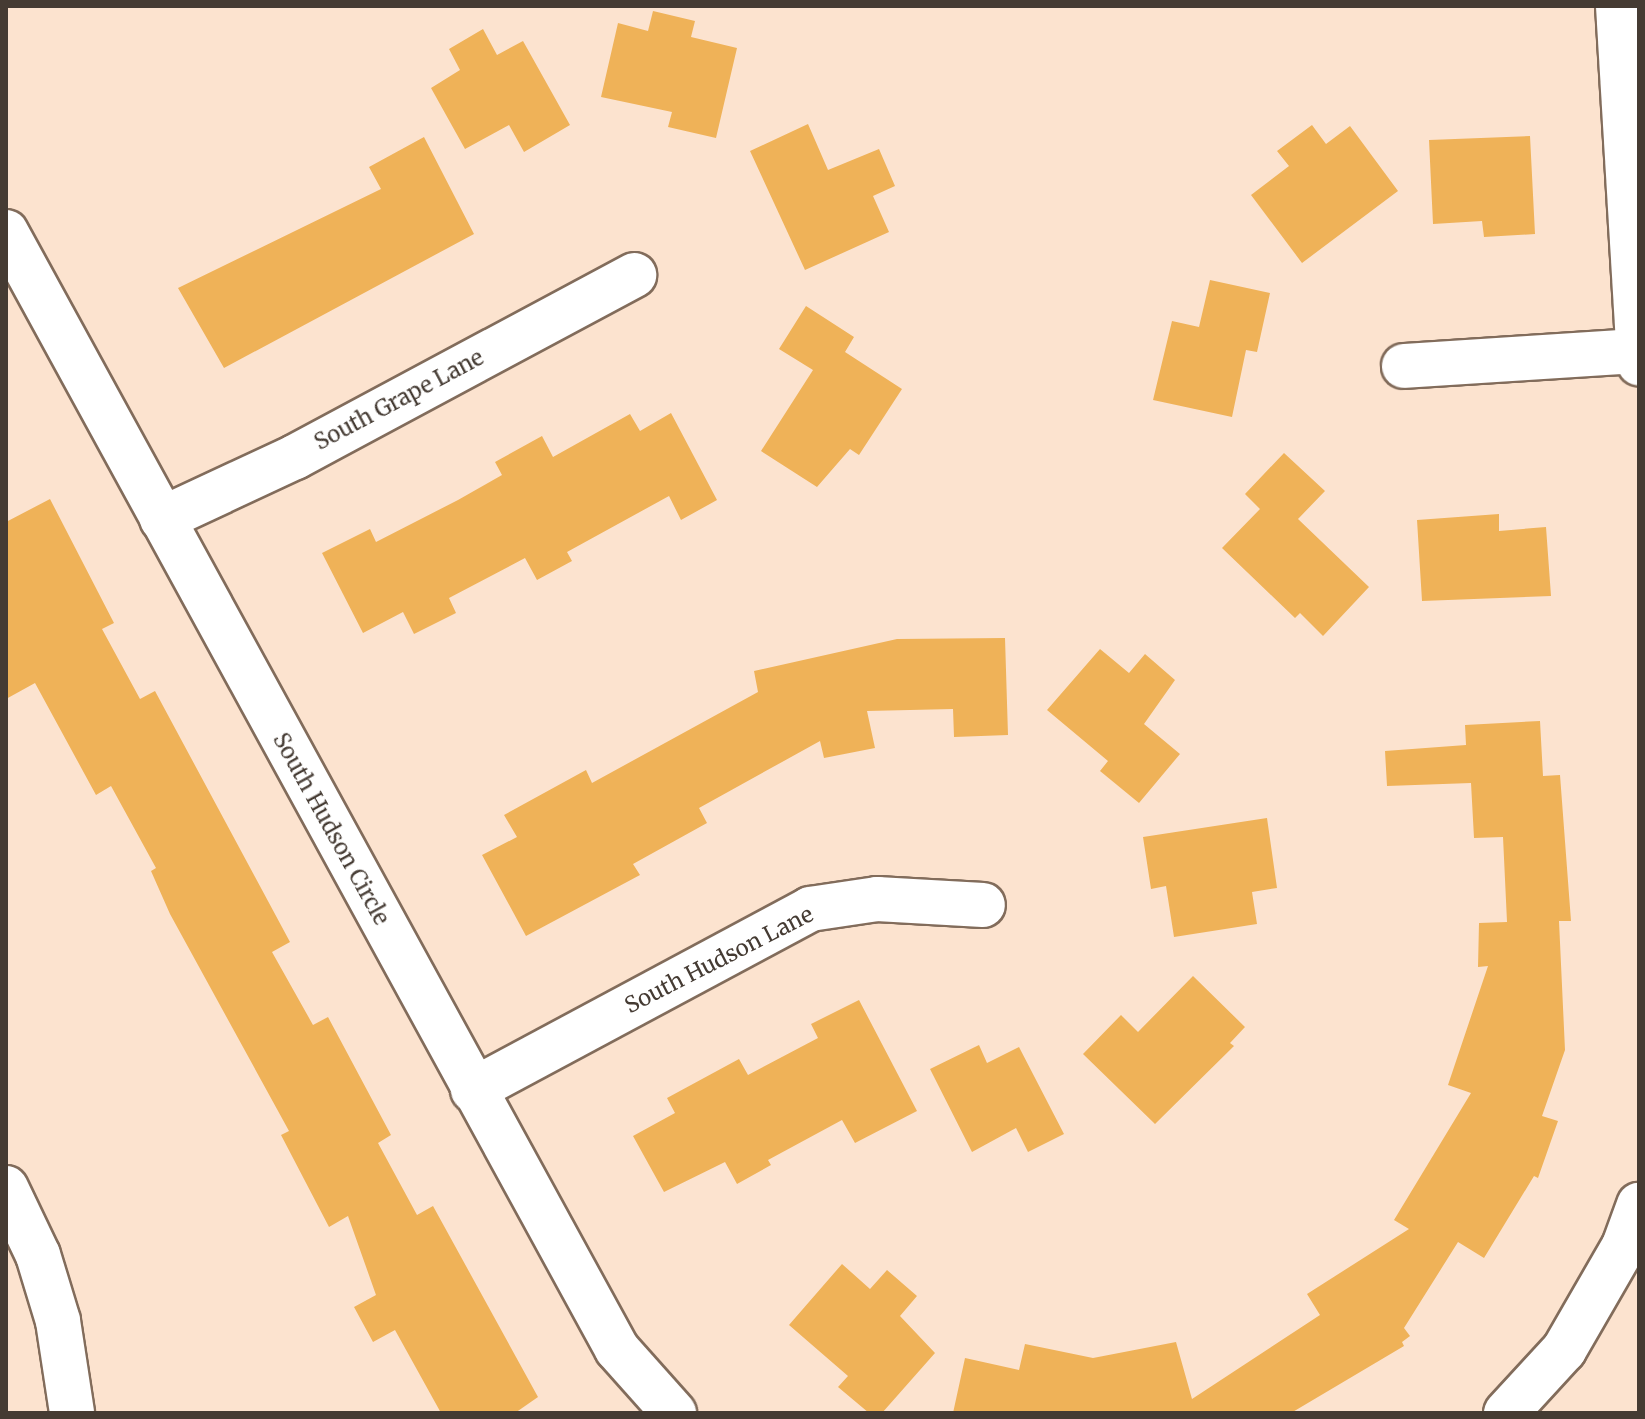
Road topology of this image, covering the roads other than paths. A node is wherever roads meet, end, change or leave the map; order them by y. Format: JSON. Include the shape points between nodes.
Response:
{"nodes":[{"id":1,"x":1625,"y":16,"type":"edge"},
{"id":2,"x":6,"y":232,"type":"edge"},
{"id":3,"x":634,"y":275,"type":"dead end"},
{"id":4,"x":1638,"y":351,"type":"edge"},
{"id":5,"x":1639,"y":363,"type":"edge"},
{"id":6,"x":1404,"y":366,"type":"dead end"},
{"id":7,"x":162,"y":519,"type":"junction"},
{"id":8,"x":983,"y":905,"type":"dead end"},
{"id":9,"x":473,"y":1090,"type":"junction"},
{"id":10,"x":6,"y":1188,"type":"edge"},
{"id":11,"x":1639,"y":1205,"type":"edge"},
{"id":12,"x":72,"y":1413,"type":"edge"},
{"id":13,"x":674,"y":1413,"type":"edge"},
{"id":14,"x":1506,"y":1413,"type":"edge"}],
"edges":[{"from":1,"to":4,"type":"street"},
{"from":2,"to":7,"type":"street","name":"South Hudson Circle"},
{"from":3,"to":7,"type":"street","name":"South Grape Lane","via":[[295,457]]},
{"from":4,"to":5,"type":"street"},
{"from":4,"to":6,"type":"street"},
{"from":7,"to":9,"type":"street","name":"South Hudson Circle"},
{"from":8,"to":9,"type":"street","name":"South Hudson Lane","via":[[877,899],[810,909]]},
{"from":9,"to":13,"type":"street","name":"South Hudson Circle","via":[[617,1349]]},
{"from":10,"to":12,"type":"street","via":[[38,1255],[58,1321]]},
{"from":11,"to":14,"type":"street","via":[[1624,1246],[1564,1350]]}]}
